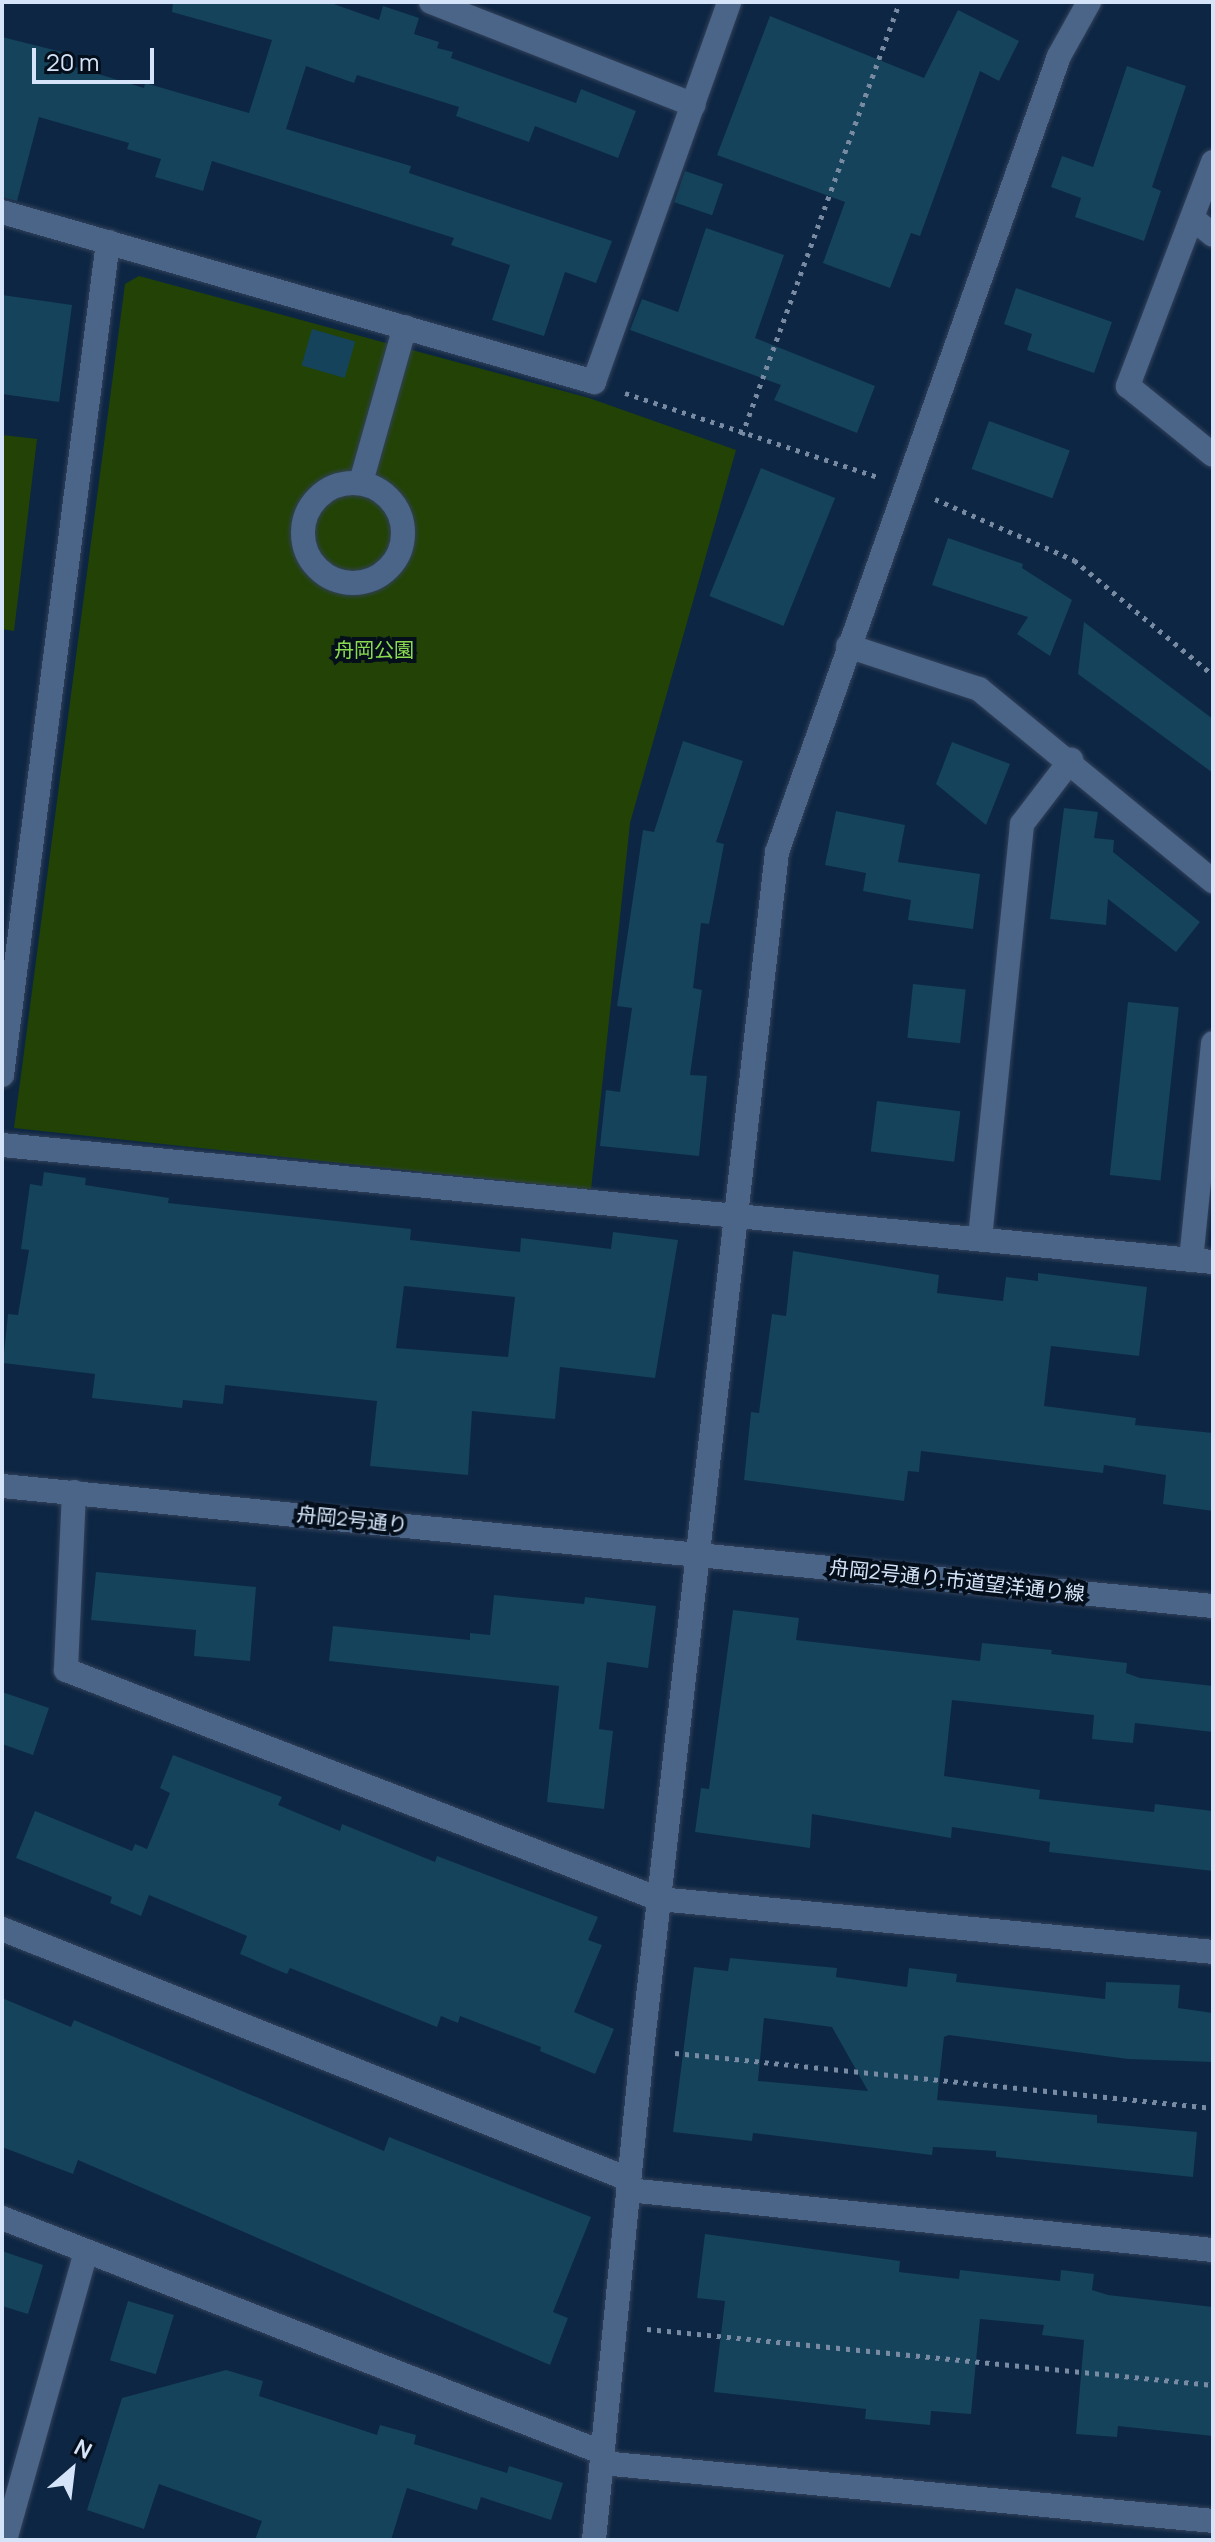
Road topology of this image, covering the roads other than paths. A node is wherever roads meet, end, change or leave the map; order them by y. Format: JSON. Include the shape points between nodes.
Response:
{"nodes":[{"id":1,"x":431,"y":2,"type":"edge"},
{"id":2,"x":729,"y":2,"type":"edge"},
{"id":3,"x":1089,"y":2,"type":"edge"},
{"id":4,"x":694,"y":105,"type":"junction"},
{"id":5,"x":1213,"y":162,"type":"edge"},
{"id":6,"x":2,"y":212,"type":"edge"},
{"id":7,"x":1192,"y":218,"type":"junction"},
{"id":8,"x":1213,"y":235,"type":"edge"},
{"id":9,"x":108,"y":242,"type":"junction"},
{"id":10,"x":405,"y":327,"type":"junction"},
{"id":11,"x":1213,"y":455,"type":"edge"},
{"id":12,"x":361,"y":482,"type":"junction"},
{"id":13,"x":848,"y":646,"type":"junction"},
{"id":14,"x":1071,"y":760,"type":"junction"},
{"id":15,"x":1213,"y":881,"type":"edge"},
{"id":16,"x":1213,"y":1043,"type":"edge"},
{"id":17,"x":2,"y":1075,"type":"edge"},
{"id":18,"x":2,"y":1145,"type":"edge"},
{"id":19,"x":737,"y":1217,"type":"junction"},
{"id":20,"x":980,"y":1238,"type":"junction"},
{"id":21,"x":1202,"y":1261,"type":"edge"},
{"id":22,"x":2,"y":1486,"type":"edge"},
{"id":23,"x":74,"y":1492,"type":"junction"},
{"id":24,"x":701,"y":1553,"type":"junction"},
{"id":25,"x":1213,"y":1606,"type":"edge"},
{"id":26,"x":659,"y":1899,"type":"junction"},
{"id":27,"x":2,"y":1929,"type":"edge"},
{"id":28,"x":1213,"y":1952,"type":"edge"},
{"id":29,"x":628,"y":2185,"type":"junction"},
{"id":30,"x":2,"y":2218,"type":"edge"},
{"id":31,"x":1213,"y":2250,"type":"edge"},
{"id":32,"x":86,"y":2252,"type":"junction"},
{"id":33,"x":602,"y":2458,"type":"junction"},
{"id":34,"x":1213,"y":2521,"type":"edge"},
{"id":35,"x":5,"y":2540,"type":"edge"},
{"id":36,"x":594,"y":2540,"type":"edge"}],
"edges":[{"from":1,"to":4,"type":"street"},
{"from":2,"to":4,"type":"street"},
{"from":3,"to":13,"type":"street","via":[[1059,56]]},
{"from":4,"to":10,"type":"street","via":[[594,382]]},
{"from":5,"to":7,"type":"street"},
{"from":6,"to":9,"type":"street"},
{"from":7,"to":8,"type":"street"},
{"from":7,"to":11,"type":"street","via":[[1128,386]]},
{"from":9,"to":10,"type":"street"},
{"from":9,"to":17,"type":"street"},
{"from":10,"to":12,"type":"street"},
{"from":12,"to":12,"type":"street","via":[[335,485],[313,501],[303,525],[305,551],[321,572],[345,584],[372,581],[393,565],[404,541],[402,515],[386,493]]},
{"from":13,"to":14,"type":"street","via":[[979,689]]},
{"from":13,"to":19,"type":"street","via":[[777,852]]},
{"from":14,"to":15,"type":"street"},
{"from":14,"to":20,"type":"street","via":[[1022,824]]},
{"from":16,"to":21,"type":"street"},
{"from":18,"to":19,"type":"street"},
{"from":19,"to":20,"type":"street"},
{"from":19,"to":24,"type":"street"},
{"from":20,"to":21,"type":"street"},
{"from":22,"to":23,"type":"street","name":"舟岡2号通り"},
{"from":23,"to":24,"type":"street","name":"舟岡2号通り"},
{"from":23,"to":26,"type":"street","via":[[66,1670]]},
{"from":24,"to":25,"type":"street","name":"舟岡2号通り,市道望洋通り線"},
{"from":24,"to":26,"type":"street"},
{"from":26,"to":28,"type":"street"},
{"from":26,"to":29,"type":"street"},
{"from":27,"to":29,"type":"street"},
{"from":29,"to":31,"type":"street"},
{"from":29,"to":33,"type":"street"},
{"from":30,"to":32,"type":"street"},
{"from":32,"to":33,"type":"street"},
{"from":32,"to":35,"type":"street"},
{"from":33,"to":34,"type":"street"},
{"from":33,"to":36,"type":"street"}]}
